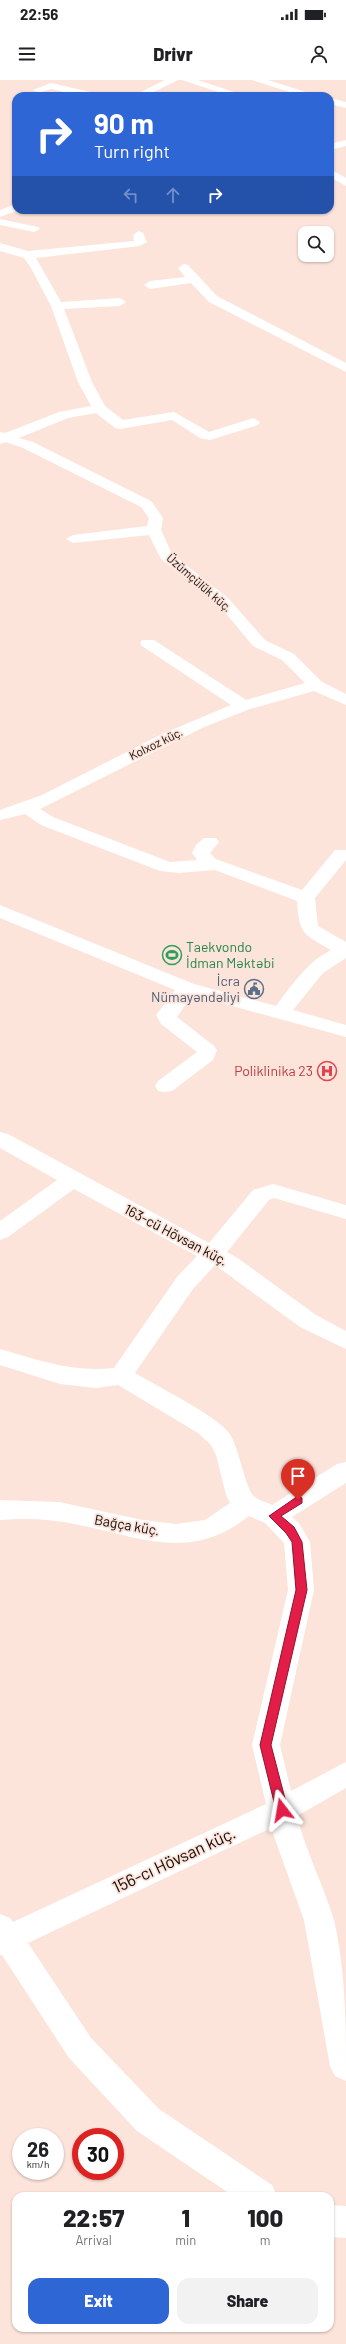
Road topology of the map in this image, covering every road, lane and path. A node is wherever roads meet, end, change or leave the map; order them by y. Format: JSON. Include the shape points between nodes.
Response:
{"nodes":[{"id":1,"x":173,"y":80,"type":"edge"},
{"id":2,"x":186,"y":80,"type":"edge"},
{"id":3,"x":257,"y":80,"type":"edge"},
{"id":4,"x":38,"y":90,"type":"dead end"},
{"id":5,"x":77,"y":92,"type":"edge"},
{"id":6,"x":147,"y":92,"type":"edge"},
{"id":7,"x":228,"y":92,"type":"edge"},
{"id":8,"x":299,"y":92,"type":"edge"},
{"id":9,"x":334,"y":102,"type":"edge"},
{"id":10,"x":346,"y":105,"type":"edge"},
{"id":11,"x":346,"y":143,"type":"edge"},
{"id":12,"x":334,"y":146,"type":"edge"},
{"id":13,"x":334,"y":175,"type":"edge"},
{"id":14,"x":346,"y":183,"type":"edge"},
{"id":15,"x":12,"y":209,"type":"edge"},
{"id":16,"x":0,"y":214,"type":"edge"},
{"id":17,"x":0,"y":222,"type":"edge"},
{"id":18,"x":34,"y":229,"type":"dead end"},
{"id":19,"x":139,"y":235,"type":"dead end"},
{"id":20,"x":0,"y":247,"type":"edge"},
{"id":21,"x":28,"y":255,"type":"junction"},
{"id":22,"x":184,"y":268,"type":"dead end"},
{"id":23,"x":195,"y":279,"type":"junction"},
{"id":24,"x":150,"y":285,"type":"dead end"},
{"id":25,"x":120,"y":302,"type":"dead end"},
{"id":26,"x":57,"y":306,"type":"junction"},
{"id":27,"x":346,"y":368,"type":"edge"},
{"id":28,"x":99,"y":408,"type":"junction"},
{"id":29,"x":253,"y":422,"type":"dead end"},
{"id":30,"x":2,"y":437,"type":"edge"},
{"id":31,"x":154,"y":530,"type":"junction"},
{"id":32,"x":73,"y":539,"type":"dead end"},
{"id":33,"x":148,"y":643,"type":"dead end"},
{"id":34,"x":316,"y":685,"type":"junction"},
{"id":35,"x":346,"y":700,"type":"edge"},
{"id":36,"x":244,"y":706,"type":"junction"},
{"id":37,"x":27,"y":808,"type":"junction"},
{"id":38,"x":0,"y":815,"type":"edge"},
{"id":39,"x":210,"y":842,"type":"dead end"},
{"id":40,"x":341,"y":854,"type":"dead end"},
{"id":41,"x":209,"y":863,"type":"junction"},
{"id":42,"x":306,"y":898,"type":"junction"},
{"id":43,"x":0,"y":911,"type":"edge"},
{"id":44,"x":346,"y":950,"type":"edge"},
{"id":45,"x":187,"y":988,"type":"junction"},
{"id":46,"x":280,"y":1014,"type":"junction"},
{"id":47,"x":346,"y":1030,"type":"edge"},
{"id":48,"x":165,"y":1086,"type":"dead end"},
{"id":49,"x":0,"y":1139,"type":"edge"},
{"id":50,"x":73,"y":1179,"type":"junction"},
{"id":51,"x":346,"y":1212,"type":"edge"},
{"id":52,"x":0,"y":1232,"type":"edge"},
{"id":53,"x":212,"y":1253,"type":"junction"},
{"id":54,"x":346,"y":1341,"type":"edge"},
{"id":55,"x":0,"y":1357,"type":"edge"},
{"id":56,"x":121,"y":1376,"type":"junction"},
{"id":57,"x":346,"y":1471,"type":"edge"},
{"id":58,"x":246,"y":1504,"type":"junction"},
{"id":59,"x":0,"y":1510,"type":"edge"},
{"id":60,"x":274,"y":1516,"type":"junction"},
{"id":61,"x":346,"y":1774,"type":"edge"},
{"id":62,"x":282,"y":1810,"type":"junction"},
{"id":63,"x":3,"y":1936,"type":"edge"},
{"id":64,"x":346,"y":2066,"type":"edge"},
{"id":65,"x":255,"y":2192,"type":"edge"},
{"id":66,"x":334,"y":2221,"type":"edge"},
{"id":67,"x":346,"y":2222,"type":"edge"}],
"edges":[{"from":1,"to":6,"type":"street"},
{"from":2,"to":7,"type":"street"},
{"from":3,"to":8,"type":"street"},
{"from":4,"to":5,"type":"street","via":[[51,86]]},
{"from":9,"to":10,"type":"street"},
{"from":11,"to":12,"type":"street"},
{"from":13,"to":14,"type":"street"},
{"from":15,"to":16,"type":"street"},
{"from":17,"to":18,"type":"street"},
{"from":19,"to":21,"type":"street","via":[[142,242],[136,244],[81,244]]},
{"from":20,"to":21,"type":"street"},
{"from":21,"to":26,"type":"street","via":[[38,266]]},
{"from":22,"to":23,"type":"street"},
{"from":23,"to":24,"type":"street"},
{"from":23,"to":27,"type":"street","via":[[213,299]]},
{"from":25,"to":26,"type":"street"},
{"from":26,"to":28,"type":"street","via":[[85,382]]},
{"from":28,"to":29,"type":"street","via":[[120,424],[174,416],[210,436]]},
{"from":28,"to":30,"type":"street","via":[[64,415]]},
{"from":30,"to":31,"type":"street","name":"Üzümçülük küç.","via":[[28,445],[146,504],[156,518]]},
{"from":31,"to":32,"type":"street"},
{"from":31,"to":34,"type":"street","name":"Üzümçülük küç.","via":[[166,556],[223,601],[259,643],[295,662]]},
{"from":33,"to":36,"type":"street"},
{"from":34,"to":35,"type":"street","name":"Üzümçülük küç."},
{"from":34,"to":36,"type":"street","name":"Kolxoz küç."},
{"from":36,"to":37,"type":"street","name":"Kolxoz küç.","via":[[184,730]]},
{"from":37,"to":38,"type":"street","name":"Kolxoz küç."},
{"from":37,"to":41,"type":"street","via":[[47,821],[166,867],[177,869]]},
{"from":39,"to":41,"type":"street","via":[[201,853]]},
{"from":40,"to":42,"type":"street"},
{"from":41,"to":42,"type":"street"},
{"from":42,"to":44,"type":"street","via":[[310,928],[314,933]]},
{"from":43,"to":45,"type":"street"},
{"from":44,"to":46,"type":"street","via":[[316,966]]},
{"from":45,"to":46,"type":"street"},
{"from":45,"to":48,"type":"street","via":[[166,1015],[168,1020],[207,1050],[206,1056]]},
{"from":46,"to":47,"type":"street"},
{"from":49,"to":50,"type":"street","name":"163-cü Hövsan küç."},
{"from":50,"to":52,"type":"street"},
{"from":50,"to":53,"type":"street","name":"163-cü Hövsan küç.","via":[[172,1234]]},
{"from":51,"to":53,"type":"street","via":[[273,1191],[261,1195],[232,1233]]},
{"from":53,"to":54,"type":"street","name":"163-cü Hövsan küç.","via":[[250,1276],[308,1321]]},
{"from":53,"to":56,"type":"street","via":[[185,1283]]},
{"from":55,"to":56,"type":"street","via":[[60,1375],[96,1379]]},
{"from":56,"to":58,"type":"street","via":[[207,1427],[220,1439],[228,1455],[238,1495]]},
{"from":57,"to":60,"type":"street"},
{"from":58,"to":59,"type":"street","name":"Bağça küç.","via":[[209,1529],[186,1533],[140,1530],[78,1515],[30,1508]]},
{"from":58,"to":60,"type":"street"},
{"from":60,"to":62,"type":"street","via":[[290,1530],[297,1542],[301,1590],[266,1745]]},
{"from":61,"to":62,"type":"street","name":"156-cı Hövsan küç."},
{"from":62,"to":63,"type":"street","name":"156-cı Hövsan küç."},
{"from":62,"to":64,"type":"street","via":[[288,1838],[319,1920]]},
{"from":63,"to":65,"type":"street","via":[[80,2048],[148,2120]]},
{"from":66,"to":67,"type":"street"}]}
